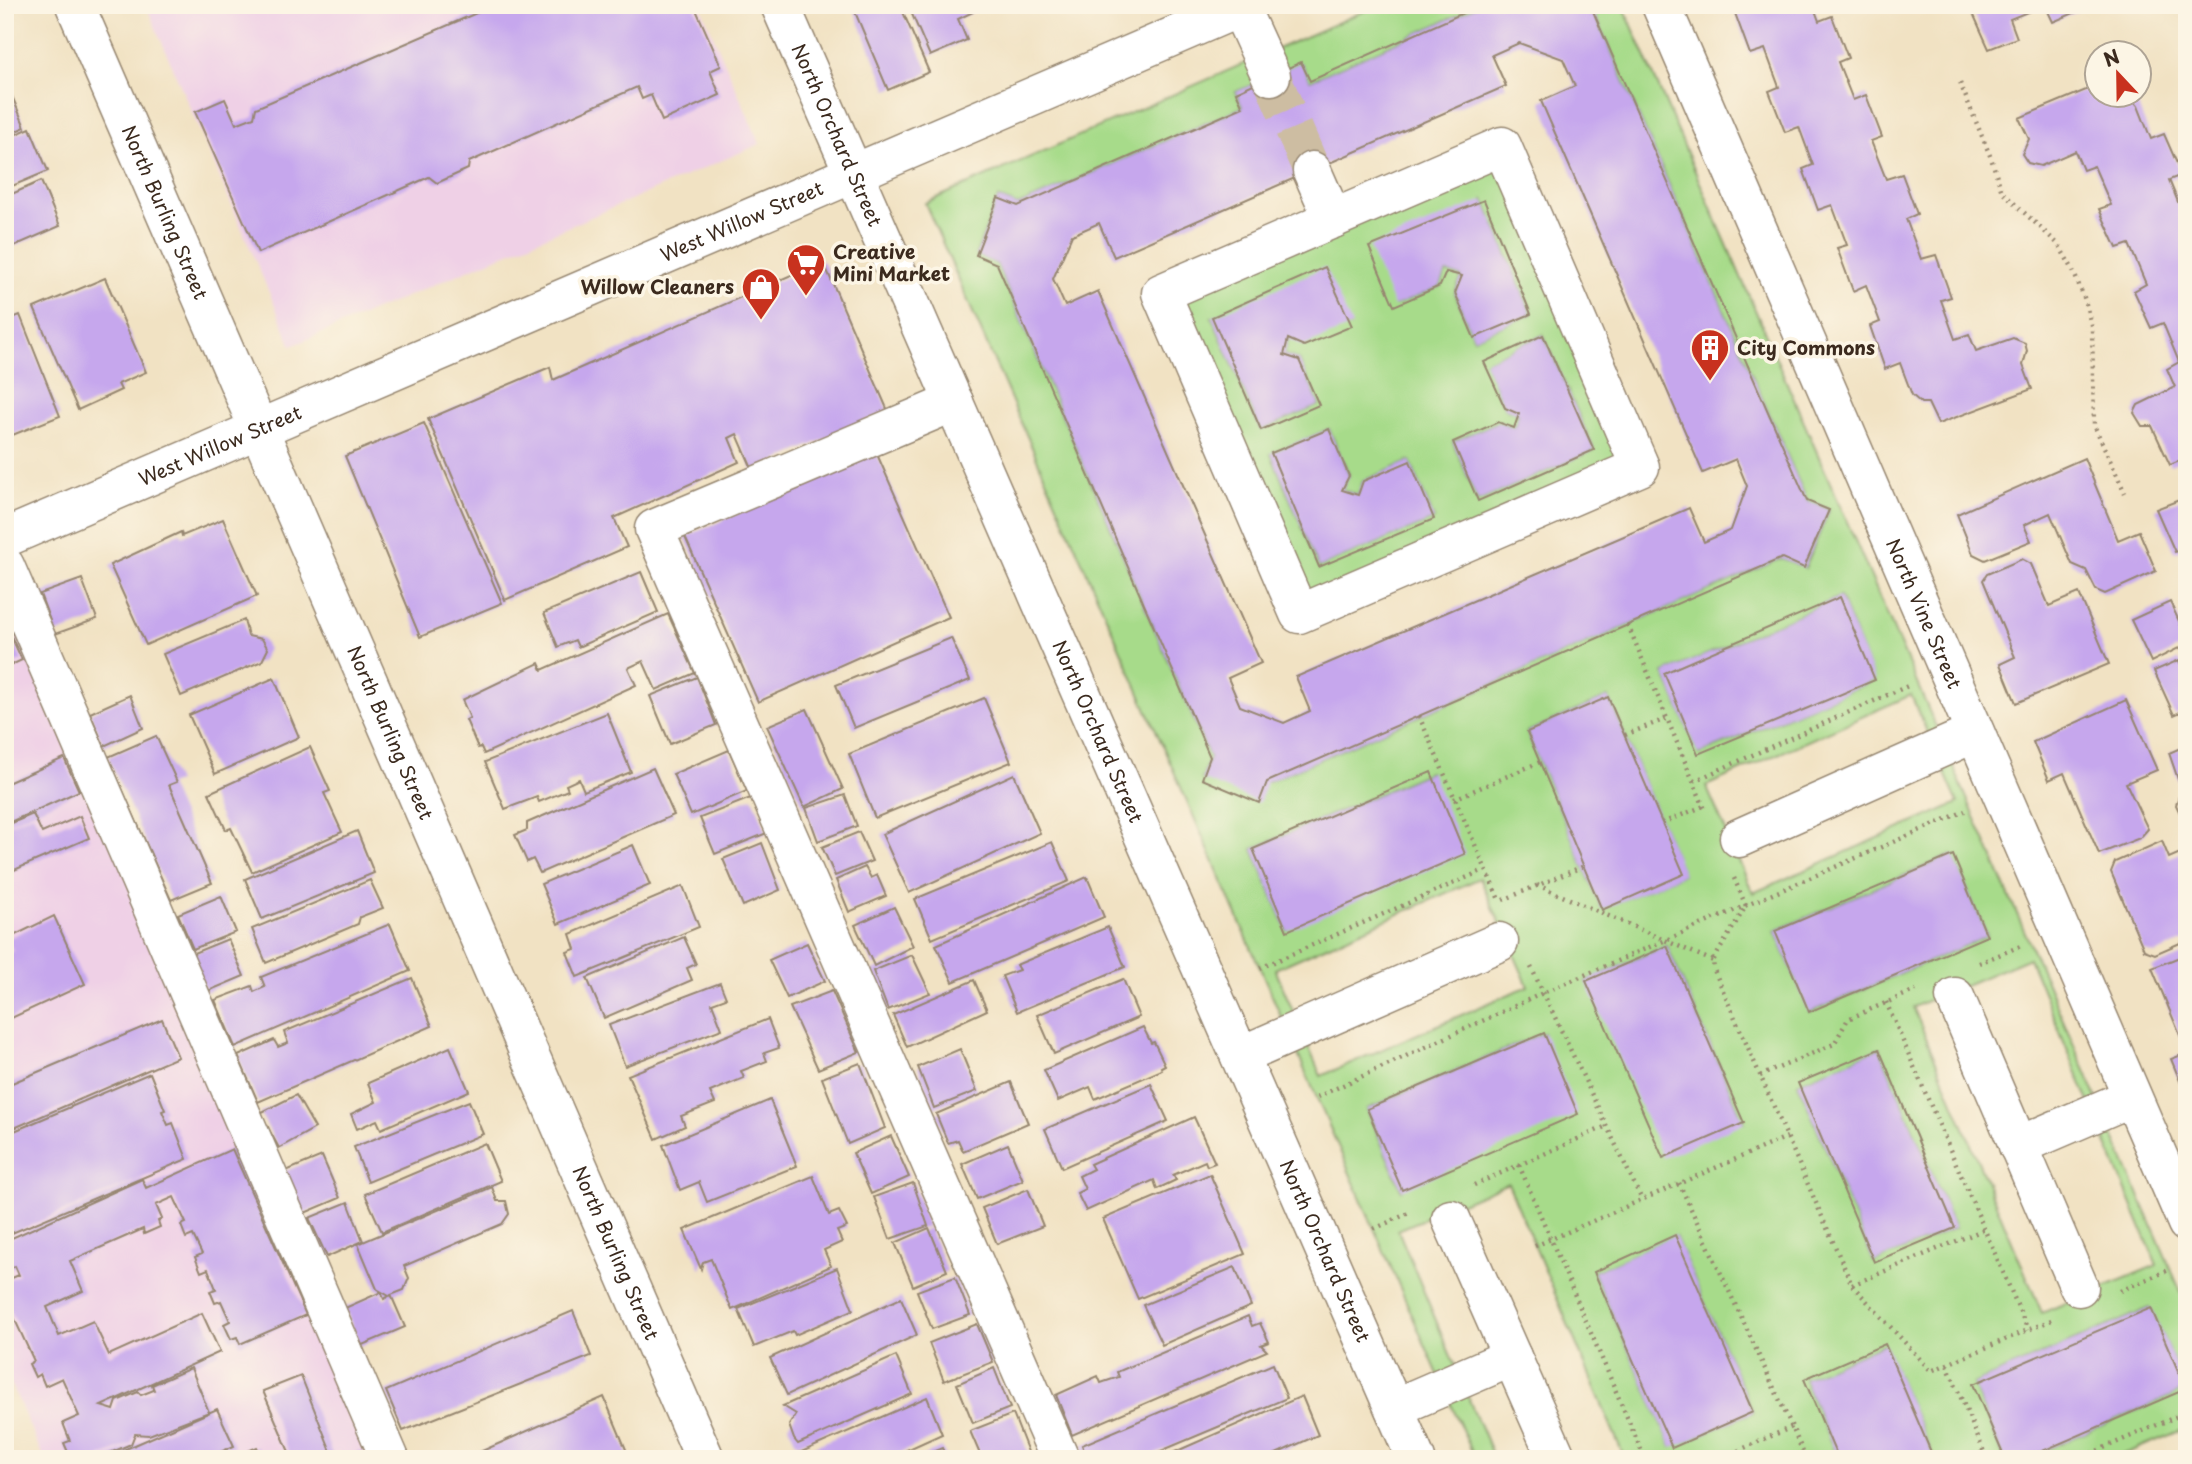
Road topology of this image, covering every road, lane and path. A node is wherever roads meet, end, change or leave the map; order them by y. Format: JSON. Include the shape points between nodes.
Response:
{"nodes":[{"id":1,"x":75,"y":5,"type":"edge"},
{"id":2,"x":780,"y":5,"type":"edge"},
{"id":3,"x":1661,"y":5,"type":"edge"},
{"id":4,"x":1243,"y":6,"type":"edge"},
{"id":5,"x":1270,"y":76,"type":"tunnel mouth"},
{"id":6,"x":1960,"y":83,"type":"dead end"},
{"id":7,"x":1312,"y":171,"type":"tunnel mouth"},
{"id":8,"x":854,"y":173,"type":"junction"},
{"id":9,"x":1333,"y":219,"type":"junction"},
{"id":10,"x":954,"y":402,"type":"junction"},
{"id":11,"x":258,"y":429,"type":"junction"},
{"id":12,"x":2125,"y":493,"type":"dead end"},
{"id":13,"x":5,"y":538,"type":"edge"},
{"id":14,"x":5,"y":566,"type":"edge"},
{"id":15,"x":1628,"y":625,"type":"dead end"},
{"id":16,"x":1918,"y":682,"type":"dead end"},
{"id":17,"x":1668,"y":718,"type":"junction"},
{"id":18,"x":1975,"y":733,"type":"junction"},
{"id":19,"x":1625,"y":735,"type":"dead end"},
{"id":20,"x":1539,"y":762,"type":"dead end"},
{"id":21,"x":1694,"y":781,"type":"junction"},
{"id":22,"x":1454,"y":799,"type":"dead end"},
{"id":23,"x":1704,"y":806,"type":"junction"},
{"id":24,"x":1972,"y":808,"type":"dead end"},
{"id":25,"x":1662,"y":823,"type":"dead end"},
{"id":26,"x":1726,"y":842,"type":"junction"},
{"id":27,"x":1584,"y":866,"type":"dead end"},
{"id":28,"x":1484,"y":870,"type":"dead end"},
{"id":29,"x":1538,"y":885,"type":"junction"},
{"id":30,"x":1499,"y":901,"type":"dead end"},
{"id":31,"x":1746,"y":906,"type":"junction"},
{"id":32,"x":1664,"y":941,"type":"junction"},
{"id":33,"x":1499,"y":942,"type":"dead end"},
{"id":34,"x":2030,"y":942,"type":"dead end"},
{"id":35,"x":1713,"y":961,"type":"junction"},
{"id":36,"x":1260,"y":968,"type":"dead end"},
{"id":37,"x":1949,"y":984,"type":"junction"},
{"id":38,"x":1886,"y":1003,"type":"junction"},
{"id":39,"x":1240,"y":1056,"type":"junction"},
{"id":40,"x":1760,"y":1076,"type":"junction"},
{"id":41,"x":1317,"y":1097,"type":"dead end"},
{"id":42,"x":2132,"y":1097,"type":"junction"},
{"id":43,"x":1607,"y":1126,"type":"dead end"},
{"id":44,"x":1787,"y":1137,"type":"junction"},
{"id":45,"x":2018,"y":1146,"type":"junction"},
{"id":46,"x":1519,"y":1165,"type":"junction"},
{"id":47,"x":1679,"y":1184,"type":"junction"},
{"id":48,"x":1471,"y":1186,"type":"dead end"},
{"id":49,"x":1437,"y":1213,"type":"joint"},
{"id":50,"x":2187,"y":1223,"type":"edge"},
{"id":51,"x":1374,"y":1229,"type":"dead end"},
{"id":52,"x":1984,"y":1229,"type":"junction"},
{"id":53,"x":1551,"y":1240,"type":"junction"},
{"id":54,"x":1535,"y":1246,"type":"dead end"},
{"id":55,"x":2171,"y":1269,"type":"dead end"},
{"id":56,"x":1852,"y":1284,"type":"junction"},
{"id":57,"x":2085,"y":1299,"type":"junction"},
{"id":58,"x":2028,"y":1330,"type":"junction"},
{"id":59,"x":1512,"y":1357,"type":"junction"},
{"id":60,"x":1947,"y":1365,"type":"junction"},
{"id":61,"x":1394,"y":1408,"type":"junction"},
{"id":62,"x":2187,"y":1412,"type":"edge"},
{"id":63,"x":1792,"y":1427,"type":"junction"},
{"id":64,"x":1984,"y":1452,"type":"junction"},
{"id":65,"x":390,"y":1459,"type":"edge"},
{"id":66,"x":705,"y":1459,"type":"edge"},
{"id":67,"x":1060,"y":1459,"type":"edge"},
{"id":68,"x":1416,"y":1459,"type":"edge"},
{"id":69,"x":1557,"y":1459,"type":"edge"},
{"id":70,"x":1645,"y":1459,"type":"edge"},
{"id":71,"x":1718,"y":1459,"type":"edge"},
{"id":72,"x":1805,"y":1459,"type":"edge"},
{"id":73,"x":1967,"y":1459,"type":"edge"},
{"id":74,"x":1987,"y":1459,"type":"edge"},
{"id":75,"x":2078,"y":1459,"type":"edge"}],
"edges":[{"from":1,"to":11,"type":"street","name":"North Burling Street"},
{"from":2,"to":8,"type":"street","name":"North Orchard Street"},
{"from":3,"to":18,"type":"street","name":"North Vine Street"},
{"from":4,"to":5,"type":"street"},
{"from":4,"to":8,"type":"street","name":"West Willow Street"},
{"from":6,"to":12,"type":"path","via":[[2003,192],[2058,244],[2085,300],[2092,329],[2094,425]]},
{"from":7,"to":9,"type":"street"},
{"from":8,"to":10,"type":"street","name":"North Orchard Street"},
{"from":8,"to":11,"type":"street","name":"West Willow Street"},
{"from":9,"to":9,"type":"street","via":[[1161,293],[1299,614],[1640,467],[1502,146]]},
{"from":10,"to":39,"type":"street","name":"North Orchard Street"},
{"from":10,"to":67,"type":"street","via":[[654,529]]},
{"from":11,"to":13,"type":"street","name":"West Willow Street"},
{"from":11,"to":66,"type":"street","name":"North Burling Street"},
{"from":14,"to":65,"type":"street"},
{"from":15,"to":17,"type":"path"},
{"from":16,"to":21,"type":"path"},
{"from":17,"to":19,"type":"path"},
{"from":17,"to":21,"type":"path"},
{"from":18,"to":26,"type":"street"},
{"from":18,"to":42,"type":"street","name":"North Vine Street"},
{"from":20,"to":22,"type":"path"},
{"from":21,"to":23,"type":"path"},
{"from":23,"to":25,"type":"path"},
{"from":23,"to":26,"type":"path"},
{"from":24,"to":31,"type":"path"},
{"from":26,"to":31,"type":"path"},
{"from":27,"to":29,"type":"path"},
{"from":28,"to":36,"type":"path"},
{"from":29,"to":30,"type":"path"},
{"from":29,"to":32,"type":"path"},
{"from":31,"to":32,"type":"path"},
{"from":31,"to":35,"type":"path"},
{"from":32,"to":35,"type":"path"},
{"from":32,"to":41,"type":"path"},
{"from":33,"to":39,"type":"street"},
{"from":34,"to":37,"type":"path"},
{"from":35,"to":40,"type":"path"},
{"from":37,"to":38,"type":"path"},
{"from":37,"to":45,"type":"street"},
{"from":38,"to":40,"type":"path","via":[[1848,1019],[1834,1044]]},
{"from":38,"to":52,"type":"path"},
{"from":39,"to":61,"type":"street","name":"North Orchard Street"},
{"from":40,"to":44,"type":"path"},
{"from":42,"to":45,"type":"street"},
{"from":42,"to":50,"type":"street","name":"North Vine Street"},
{"from":43,"to":46,"type":"path"},
{"from":44,"to":47,"type":"path"},
{"from":44,"to":56,"type":"path"},
{"from":45,"to":57,"type":"street"},
{"from":46,"to":48,"type":"path"},
{"from":46,"to":53,"type":"path"},
{"from":47,"to":53,"type":"path"},
{"from":47,"to":63,"type":"path"},
{"from":49,"to":51,"type":"path"},
{"from":49,"to":59,"type":"street"},
{"from":52,"to":56,"type":"path"},
{"from":52,"to":58,"type":"path"},
{"from":53,"to":54,"type":"path"},
{"from":53,"to":70,"type":"path"},
{"from":55,"to":57,"type":"path"},
{"from":56,"to":60,"type":"path","via":[[1931,1371]]},
{"from":57,"to":58,"type":"path"},
{"from":58,"to":60,"type":"path"},
{"from":59,"to":61,"type":"street"},
{"from":59,"to":69,"type":"street"},
{"from":60,"to":64,"type":"path"},
{"from":61,"to":68,"type":"street","name":"North Orchard Street"},
{"from":62,"to":75,"type":"path"},
{"from":63,"to":71,"type":"path"},
{"from":63,"to":72,"type":"path"},
{"from":64,"to":73,"type":"path"},
{"from":64,"to":74,"type":"path"}]}
